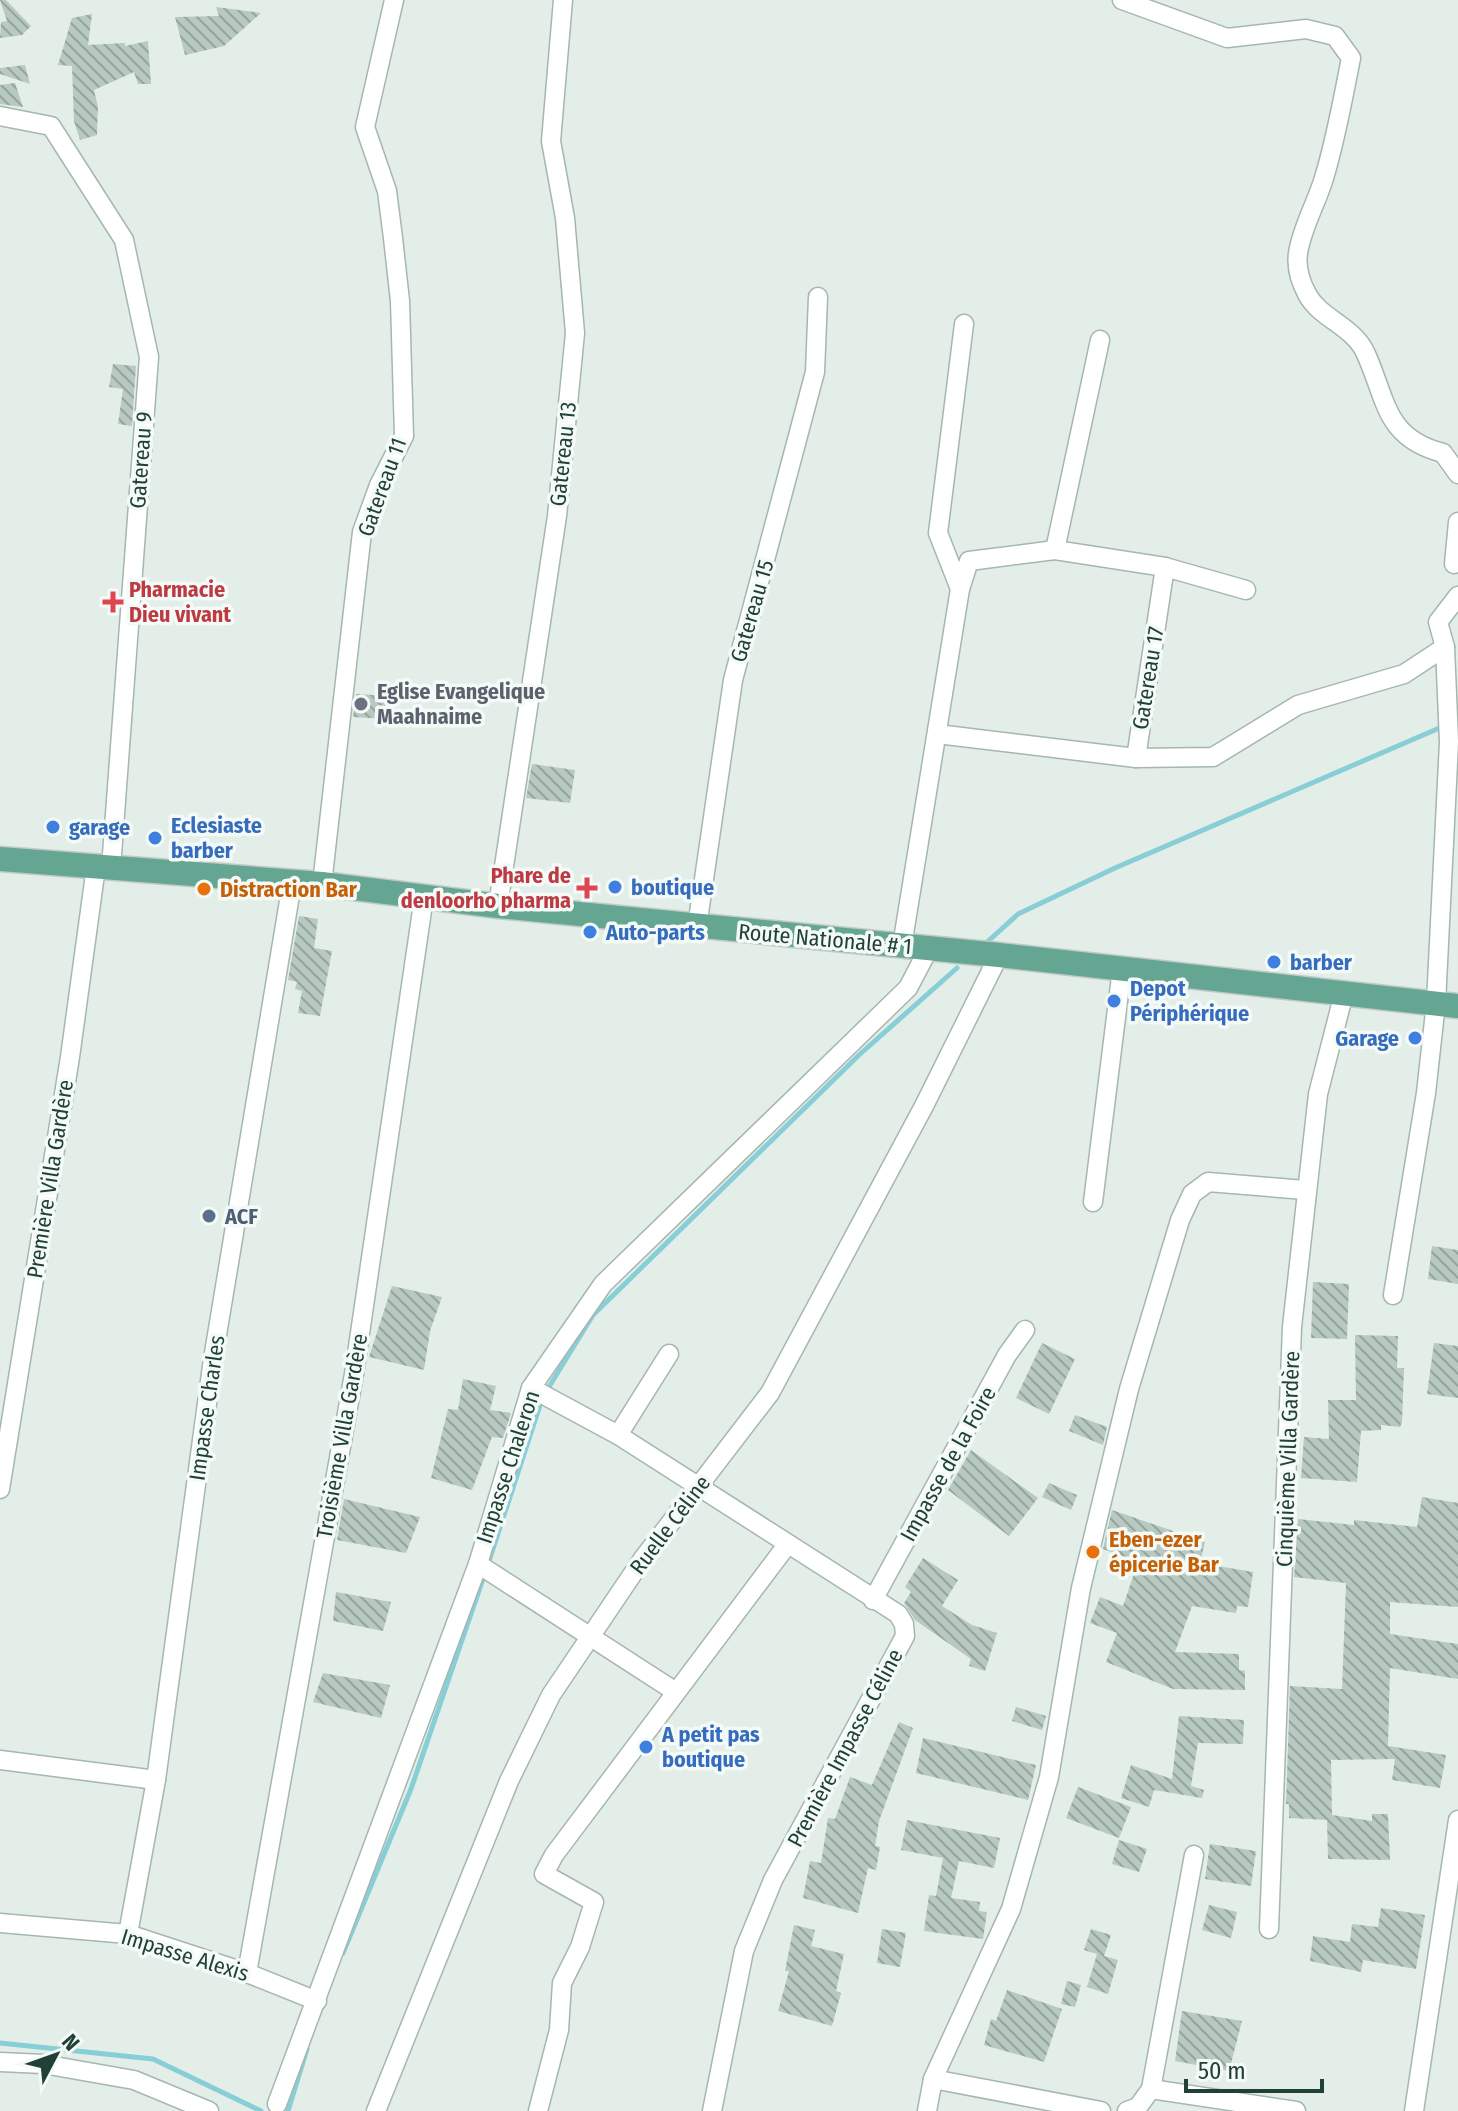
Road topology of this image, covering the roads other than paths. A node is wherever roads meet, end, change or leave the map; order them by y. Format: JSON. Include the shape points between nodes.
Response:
{"nodes":[{"id":1,"x":394,"y":0,"type":"edge"},
{"id":2,"x":563,"y":0,"type":"edge"},
{"id":3,"x":1122,"y":0,"type":"edge"},
{"id":4,"x":0,"y":116,"type":"edge"},
{"id":5,"x":818,"y":297,"type":"dead end"},
{"id":6,"x":964,"y":324,"type":"dead end"},
{"id":7,"x":1100,"y":340,"type":"dead end"},
{"id":8,"x":1458,"y":474,"type":"edge"},
{"id":9,"x":1458,"y":522,"type":"edge"},
{"id":10,"x":1055,"y":550,"type":"junction"},
{"id":11,"x":1456,"y":562,"type":"edge"},
{"id":12,"x":1165,"y":567,"type":"junction"},
{"id":13,"x":960,"y":589,"type":"junction"},
{"id":14,"x":1246,"y":590,"type":"dead end"},
{"id":15,"x":1456,"y":598,"type":"edge"},
{"id":16,"x":1445,"y":647,"type":"junction"},
{"id":17,"x":937,"y":734,"type":"junction"},
{"id":18,"x":1136,"y":758,"type":"junction"},
{"id":19,"x":0,"y":859,"type":"edge"},
{"id":20,"x":104,"y":868,"type":"junction"},
{"id":21,"x":292,"y":883,"type":"junction"},
{"id":22,"x":322,"y":884,"type":"junction"},
{"id":23,"x":424,"y":897,"type":"junction"},
{"id":24,"x":498,"y":906,"type":"junction"},
{"id":25,"x":697,"y":927,"type":"junction"},
{"id":26,"x":902,"y":946,"type":"junction"},
{"id":27,"x":929,"y":948,"type":"junction"},
{"id":28,"x":999,"y":955,"type":"junction"},
{"id":29,"x":1122,"y":969,"type":"junction"},
{"id":30,"x":1344,"y":993,"type":"junction"},
{"id":31,"x":1447,"y":1004,"type":"edge"},
{"id":32,"x":1305,"y":1190,"type":"junction"},
{"id":33,"x":1093,"y":1202,"type":"dead end"},
{"id":34,"x":1393,"y":1295,"type":"dead end"},
{"id":35,"x":1025,"y":1330,"type":"dead end"},
{"id":36,"x":669,"y":1354,"type":"dead end"},
{"id":37,"x":531,"y":1388,"type":"junction"},
{"id":38,"x":618,"y":1435,"type":"junction"},
{"id":39,"x":699,"y":1488,"type":"junction"},
{"id":40,"x":0,"y":1489,"type":"edge"},
{"id":41,"x":787,"y":1545,"type":"junction"},
{"id":42,"x":478,"y":1564,"type":"junction"},
{"id":43,"x":873,"y":1600,"type":"junction"},
{"id":44,"x":591,"y":1635,"type":"junction"},
{"id":45,"x":676,"y":1692,"type":"junction"},
{"id":46,"x":0,"y":1760,"type":"edge"},
{"id":47,"x":156,"y":1780,"type":"junction"},
{"id":48,"x":1458,"y":1820,"type":"edge"},
{"id":49,"x":1194,"y":1855,"type":"dead end"},
{"id":50,"x":1450,"y":1914,"type":"edge"},
{"id":51,"x":0,"y":1923,"type":"edge"},
{"id":52,"x":1269,"y":1929,"type":"dead end"},
{"id":53,"x":128,"y":1934,"type":"junction"},
{"id":54,"x":247,"y":1973,"type":"junction"},
{"id":55,"x":317,"y":2001,"type":"junction"},
{"id":56,"x":0,"y":2062,"type":"edge"},
{"id":57,"x":933,"y":2079,"type":"junction"},
{"id":58,"x":1151,"y":2089,"type":"junction"},
{"id":59,"x":277,"y":2104,"type":"dead end"},
{"id":60,"x":209,"y":2111,"type":"edge"},
{"id":61,"x":376,"y":2111,"type":"edge"},
{"id":62,"x":538,"y":2111,"type":"edge"},
{"id":63,"x":712,"y":2111,"type":"edge"},
{"id":64,"x":927,"y":2111,"type":"edge"},
{"id":65,"x":1101,"y":2111,"type":"edge"},
{"id":66,"x":1127,"y":2111,"type":"edge"},
{"id":67,"x":1296,"y":2111,"type":"edge"},
{"id":68,"x":1414,"y":2111,"type":"edge"}],
"edges":[{"from":1,"to":22,"type":"street","name":"Gatereau 11","via":[[365,127],[387,191],[393,238],[404,436],[362,532]]},
{"from":2,"to":24,"type":"street","name":"Gatereau 13","via":[[551,141],[565,218],[575,333],[557,516]]},
{"from":3,"to":8,"type":"street","via":[[1227,38],[1306,29],[1335,36],[1351,58],[1325,176],[1298,253],[1299,276],[1308,297],[1365,350],[1399,430],[1422,447],[1443,453]]},
{"from":4,"to":20,"type":"street","name":"Gatereau 9","via":[[51,126],[124,240],[149,357]]},
{"from":5,"to":25,"type":"street","name":"Gatereau 15","via":[[815,372],[733,680]]},
{"from":6,"to":13,"type":"street","via":[[938,533]]},
{"from":7,"to":10,"type":"street"},
{"from":9,"to":11,"type":"street"},
{"from":10,"to":12,"type":"street"},
{"from":10,"to":13,"type":"street","via":[[969,561]]},
{"from":11,"to":15,"type":"street"},
{"from":12,"to":14,"type":"street"},
{"from":12,"to":18,"type":"street","name":"Gatereau 17"},
{"from":13,"to":17,"type":"street"},
{"from":15,"to":16,"type":"street","via":[[1438,622]]},
{"from":16,"to":18,"type":"street","name":"Gatereau 17","via":[[1404,674],[1298,705],[1213,757]]},
{"from":16,"to":31,"type":"street"},
{"from":17,"to":18,"type":"street"},
{"from":17,"to":26,"type":"street"},
{"from":19,"to":20,"type":"main road","name":"Route Nationale # 1"},
{"from":20,"to":21,"type":"main road","name":"Route Nationale # 1"},
{"from":20,"to":40,"type":"street","name":"Première Villa Gardère"},
{"from":21,"to":22,"type":"main road","name":"Route Nationale # 1"},
{"from":21,"to":47,"type":"street","name":"Impasse Charles","via":[[213,1359]]},
{"from":22,"to":23,"type":"main road","name":"Route Nationale # 1"},
{"from":23,"to":24,"type":"main road","name":"Route Nationale # 1"},
{"from":23,"to":54,"type":"street","name":"Troisième Villa Gardère","via":[[354,1374]]},
{"from":24,"to":25,"type":"main road","name":"Route Nationale # 1"},
{"from":25,"to":26,"type":"main road","name":"Route Nationale # 1"},
{"from":26,"to":27,"type":"main road","name":"Route Nationale # 1"},
{"from":27,"to":28,"type":"main road","name":"Route Nationale # 1"},
{"from":27,"to":37,"type":"street","name":"Impasse Chaleron","via":[[908,988],[603,1284]]},
{"from":28,"to":29,"type":"main road","name":"Route Nationale # 1"},
{"from":28,"to":39,"type":"street","name":"Ruelle Céline","via":[[770,1393]]},
{"from":29,"to":30,"type":"main road","name":"Route Nationale # 1"},
{"from":29,"to":33,"type":"street"},
{"from":30,"to":31,"type":"main road","name":"Route Nationale # 1"},
{"from":30,"to":32,"type":"street","name":"Cinquième Villa Gardère","via":[[1318,1094]]},
{"from":31,"to":34,"type":"street","via":[[1426,1093]]},
{"from":32,"to":52,"type":"street","name":"Cinquième Villa Gardère","via":[[1292,1327]]},
{"from":32,"to":57,"type":"street","via":[[1208,1182],[1192,1194],[1180,1220],[1125,1405],[1081,1588],[1049,1777],[1015,1895]]},
{"from":35,"to":43,"type":"street","name":"Impasse de la Foire"},
{"from":36,"to":38,"type":"street"},
{"from":37,"to":38,"type":"street","name":"Première Impasse Céline"},
{"from":37,"to":42,"type":"street","name":"Impasse Chaleron"},
{"from":38,"to":39,"type":"street","name":"Première Impasse Céline"},
{"from":39,"to":41,"type":"street","name":"Première Impasse Céline"},
{"from":39,"to":44,"type":"street","name":"Ruelle Céline"},
{"from":41,"to":43,"type":"street","name":"Première Impasse Céline"},
{"from":41,"to":45,"type":"street"},
{"from":42,"to":44,"type":"street"},
{"from":42,"to":55,"type":"street","name":"Impasse Chaleron"},
{"from":43,"to":63,"type":"street","name":"Première Impasse Céline","via":[[898,1614],[905,1636],[773,1880],[744,1951]]},
{"from":44,"to":45,"type":"street"},
{"from":44,"to":61,"type":"street","name":"Ruelle Céline","via":[[551,1695],[509,1781]]},
{"from":45,"to":62,"type":"street","via":[[544,1874],[594,1902],[562,1983],[559,2030]]},
{"from":46,"to":47,"type":"street"},
{"from":47,"to":53,"type":"street","name":"Impasse Charles"},
{"from":48,"to":50,"type":"street"},
{"from":49,"to":58,"type":"street"},
{"from":50,"to":68,"type":"street"},
{"from":51,"to":53,"type":"street","name":"Impasse Alexis"},
{"from":53,"to":54,"type":"street","name":"Impasse Alexis"},
{"from":54,"to":55,"type":"street","name":"Impasse Alexis"},
{"from":55,"to":59,"type":"street","name":"Impasse Chaleron"},
{"from":56,"to":60,"type":"street","via":[[134,2080]]},
{"from":57,"to":64,"type":"street"},
{"from":57,"to":65,"type":"street"},
{"from":58,"to":66,"type":"street","via":[[1138,2107]]},
{"from":58,"to":67,"type":"street"}]}
